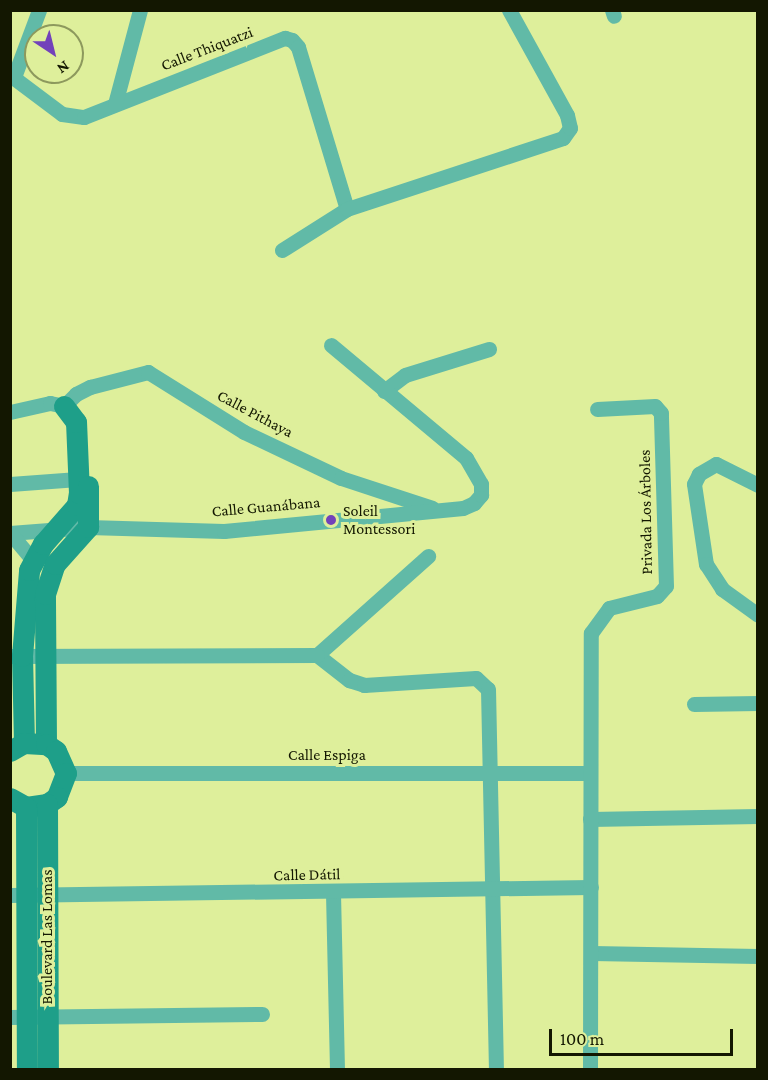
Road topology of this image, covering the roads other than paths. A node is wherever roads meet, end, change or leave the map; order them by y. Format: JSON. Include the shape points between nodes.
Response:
{"nodes":[{"id":1,"x":39,"y":10,"type":"edge"},
{"id":2,"x":140,"y":10,"type":"edge"},
{"id":3,"x":509,"y":10,"type":"edge"},
{"id":4,"x":12,"y":76,"type":"edge"},
{"id":5,"x":115,"y":104,"type":"junction"},
{"id":6,"x":346,"y":209,"type":"junction"},
{"id":7,"x":282,"y":250,"type":"dead end"},
{"id":8,"x":331,"y":345,"type":"dead end"},
{"id":9,"x":489,"y":349,"type":"dead end"},
{"id":10,"x":384,"y":391,"type":"junction"},
{"id":11,"x":64,"y":406,"type":"junction"},
{"id":12,"x":597,"y":409,"type":"dead end"},
{"id":13,"x":10,"y":412,"type":"edge"},
{"id":14,"x":77,"y":451,"type":"junction"},
{"id":15,"x":78,"y":479,"type":"junction"},
{"id":16,"x":10,"y":484,"type":"edge"},
{"id":17,"x":758,"y":485,"type":"edge"},
{"id":18,"x":438,"y":510,"type":"junction"},
{"id":19,"x":88,"y":527,"type":"junction"},
{"id":20,"x":59,"y":529,"type":"junction"},
{"id":21,"x":10,"y":533,"type":"edge"},
{"id":22,"x":428,"y":556,"type":"dead end"},
{"id":23,"x":32,"y":559,"type":"junction"},
{"id":24,"x":758,"y":615,"type":"edge"},
{"id":25,"x":317,"y":655,"type":"junction"},
{"id":26,"x":16,"y":656,"type":"edge"},
{"id":27,"x":46,"y":657,"type":"junction"},
{"id":28,"x":758,"y":703,"type":"edge"},
{"id":29,"x":694,"y":704,"type":"dead end"},
{"id":30,"x":46,"y":744,"type":"junction"},
{"id":31,"x":17,"y":747,"type":"edge"},
{"id":32,"x":66,"y":773,"type":"junction"},
{"id":33,"x":491,"y":773,"type":"junction"},
{"id":34,"x":588,"y":773,"type":"junction"},
{"id":35,"x":28,"y":803,"type":"edge"},
{"id":36,"x":758,"y":816,"type":"edge"},
{"id":37,"x":590,"y":819,"type":"junction"},
{"id":38,"x":591,"y":887,"type":"junction"},
{"id":39,"x":493,"y":890,"type":"junction"},
{"id":40,"x":333,"y":893,"type":"junction"},
{"id":41,"x":17,"y":895,"type":"edge"},
{"id":42,"x":46,"y":896,"type":"junction"},
{"id":43,"x":592,"y":953,"type":"junction"},
{"id":44,"x":758,"y":956,"type":"edge"},
{"id":45,"x":262,"y":1014,"type":"dead end"},
{"id":46,"x":28,"y":1017,"type":"edge"},
{"id":47,"x":27,"y":1070,"type":"edge"},
{"id":48,"x":48,"y":1070,"type":"edge"},
{"id":49,"x":337,"y":1070,"type":"edge"},
{"id":50,"x":496,"y":1070,"type":"edge"},
{"id":51,"x":590,"y":1070,"type":"edge"}],
"edges":[{"from":1,"to":4,"type":"street"},
{"from":2,"to":5,"type":"street"},
{"from":3,"to":6,"type":"street","via":[[567,115],[570,128],[563,138]]},
{"from":4,"to":5,"type":"street","name":"Calle Thiquatzi","via":[[62,114],[84,117]]},
{"from":5,"to":6,"type":"street","name":"Calle Thiquatzi","via":[[285,38],[292,40],[298,47]]},
{"from":6,"to":7,"type":"street"},
{"from":8,"to":10,"type":"street","name":"Calle Guanábana"},
{"from":9,"to":10,"type":"street","via":[[405,375]]},
{"from":10,"to":18,"type":"street","name":"Calle Guanábana","via":[[440,434],[476,471],[481,495],[474,503]]},
{"from":11,"to":13,"type":"street","via":[[50,403]]},
{"from":11,"to":14,"type":"street","via":[[76,422]]},
{"from":11,"to":18,"type":"street","name":"Calle Pithaya","via":[[90,387],[148,372],[156,374],[244,432],[341,478]]},
{"from":12,"to":34,"type":"street","name":"Privada Los Árboles","via":[[655,406],[662,413],[666,586],[657,596],[620,602],[609,608],[591,633]]},
{"from":14,"to":15,"type":"street"},
{"from":14,"to":19,"type":"street","via":[[86,473]]},
{"from":15,"to":16,"type":"street"},
{"from":15,"to":20,"type":"street","via":[[77,505]]},
{"from":17,"to":24,"type":"street","via":[[716,464],[699,474],[694,484],[705,564],[722,589]]},
{"from":18,"to":19,"type":"street","name":"Calle Guanábana","via":[[224,531]]},
{"from":19,"to":20,"type":"street","name":"Calle Guanábana"},
{"from":19,"to":27,"type":"street","via":[[55,564],[48,579]]},
{"from":20,"to":21,"type":"street","name":"Calle Guanábana"},
{"from":20,"to":23,"type":"street"},
{"from":21,"to":23,"type":"street"},
{"from":22,"to":25,"type":"street"},
{"from":23,"to":26,"type":"street"},
{"from":25,"to":27,"type":"street"},
{"from":25,"to":33,"type":"street","via":[[349,681],[364,685],[476,678],[484,682],[488,689]]},
{"from":26,"to":27,"type":"street"},
{"from":26,"to":31,"type":"street"},
{"from":27,"to":30,"type":"street"},
{"from":28,"to":29,"type":"street"},
{"from":30,"to":31,"type":"street"},
{"from":30,"to":32,"type":"street","via":[[60,756]]},
{"from":32,"to":33,"type":"street","name":"Calle Espiga"},
{"from":32,"to":35,"type":"street","via":[[57,797]]},
{"from":33,"to":34,"type":"street","name":"Calle Espiga"},
{"from":33,"to":39,"type":"street"},
{"from":34,"to":37,"type":"street","name":"Privada Los Árboles"},
{"from":35,"to":41,"type":"street","name":"Boulevard Las Lomas"},
{"from":35,"to":42,"type":"street","name":"Boulevard Las Lomas"},
{"from":36,"to":37,"type":"street"},
{"from":37,"to":38,"type":"street","name":"Privada Los Árboles"},
{"from":38,"to":39,"type":"street","name":"Calle Dátil"},
{"from":38,"to":43,"type":"street","name":"Privada Los Árboles"},
{"from":39,"to":40,"type":"street","name":"Calle Dátil"},
{"from":39,"to":50,"type":"street"},
{"from":40,"to":42,"type":"street","name":"Calle Dátil"},
{"from":40,"to":49,"type":"street"},
{"from":41,"to":42,"type":"street","name":"Calle Dátil"},
{"from":41,"to":46,"type":"street","name":"Boulevard Las Lomas"},
{"from":42,"to":46,"type":"street","name":"Boulevard Las Lomas"},
{"from":43,"to":44,"type":"street"},
{"from":43,"to":51,"type":"street","name":"Privada Los Árboles"},
{"from":45,"to":46,"type":"street"},
{"from":46,"to":47,"type":"street","name":"Boulevard Las Lomas"},
{"from":46,"to":48,"type":"street","name":"Boulevard Las Lomas"}]}
